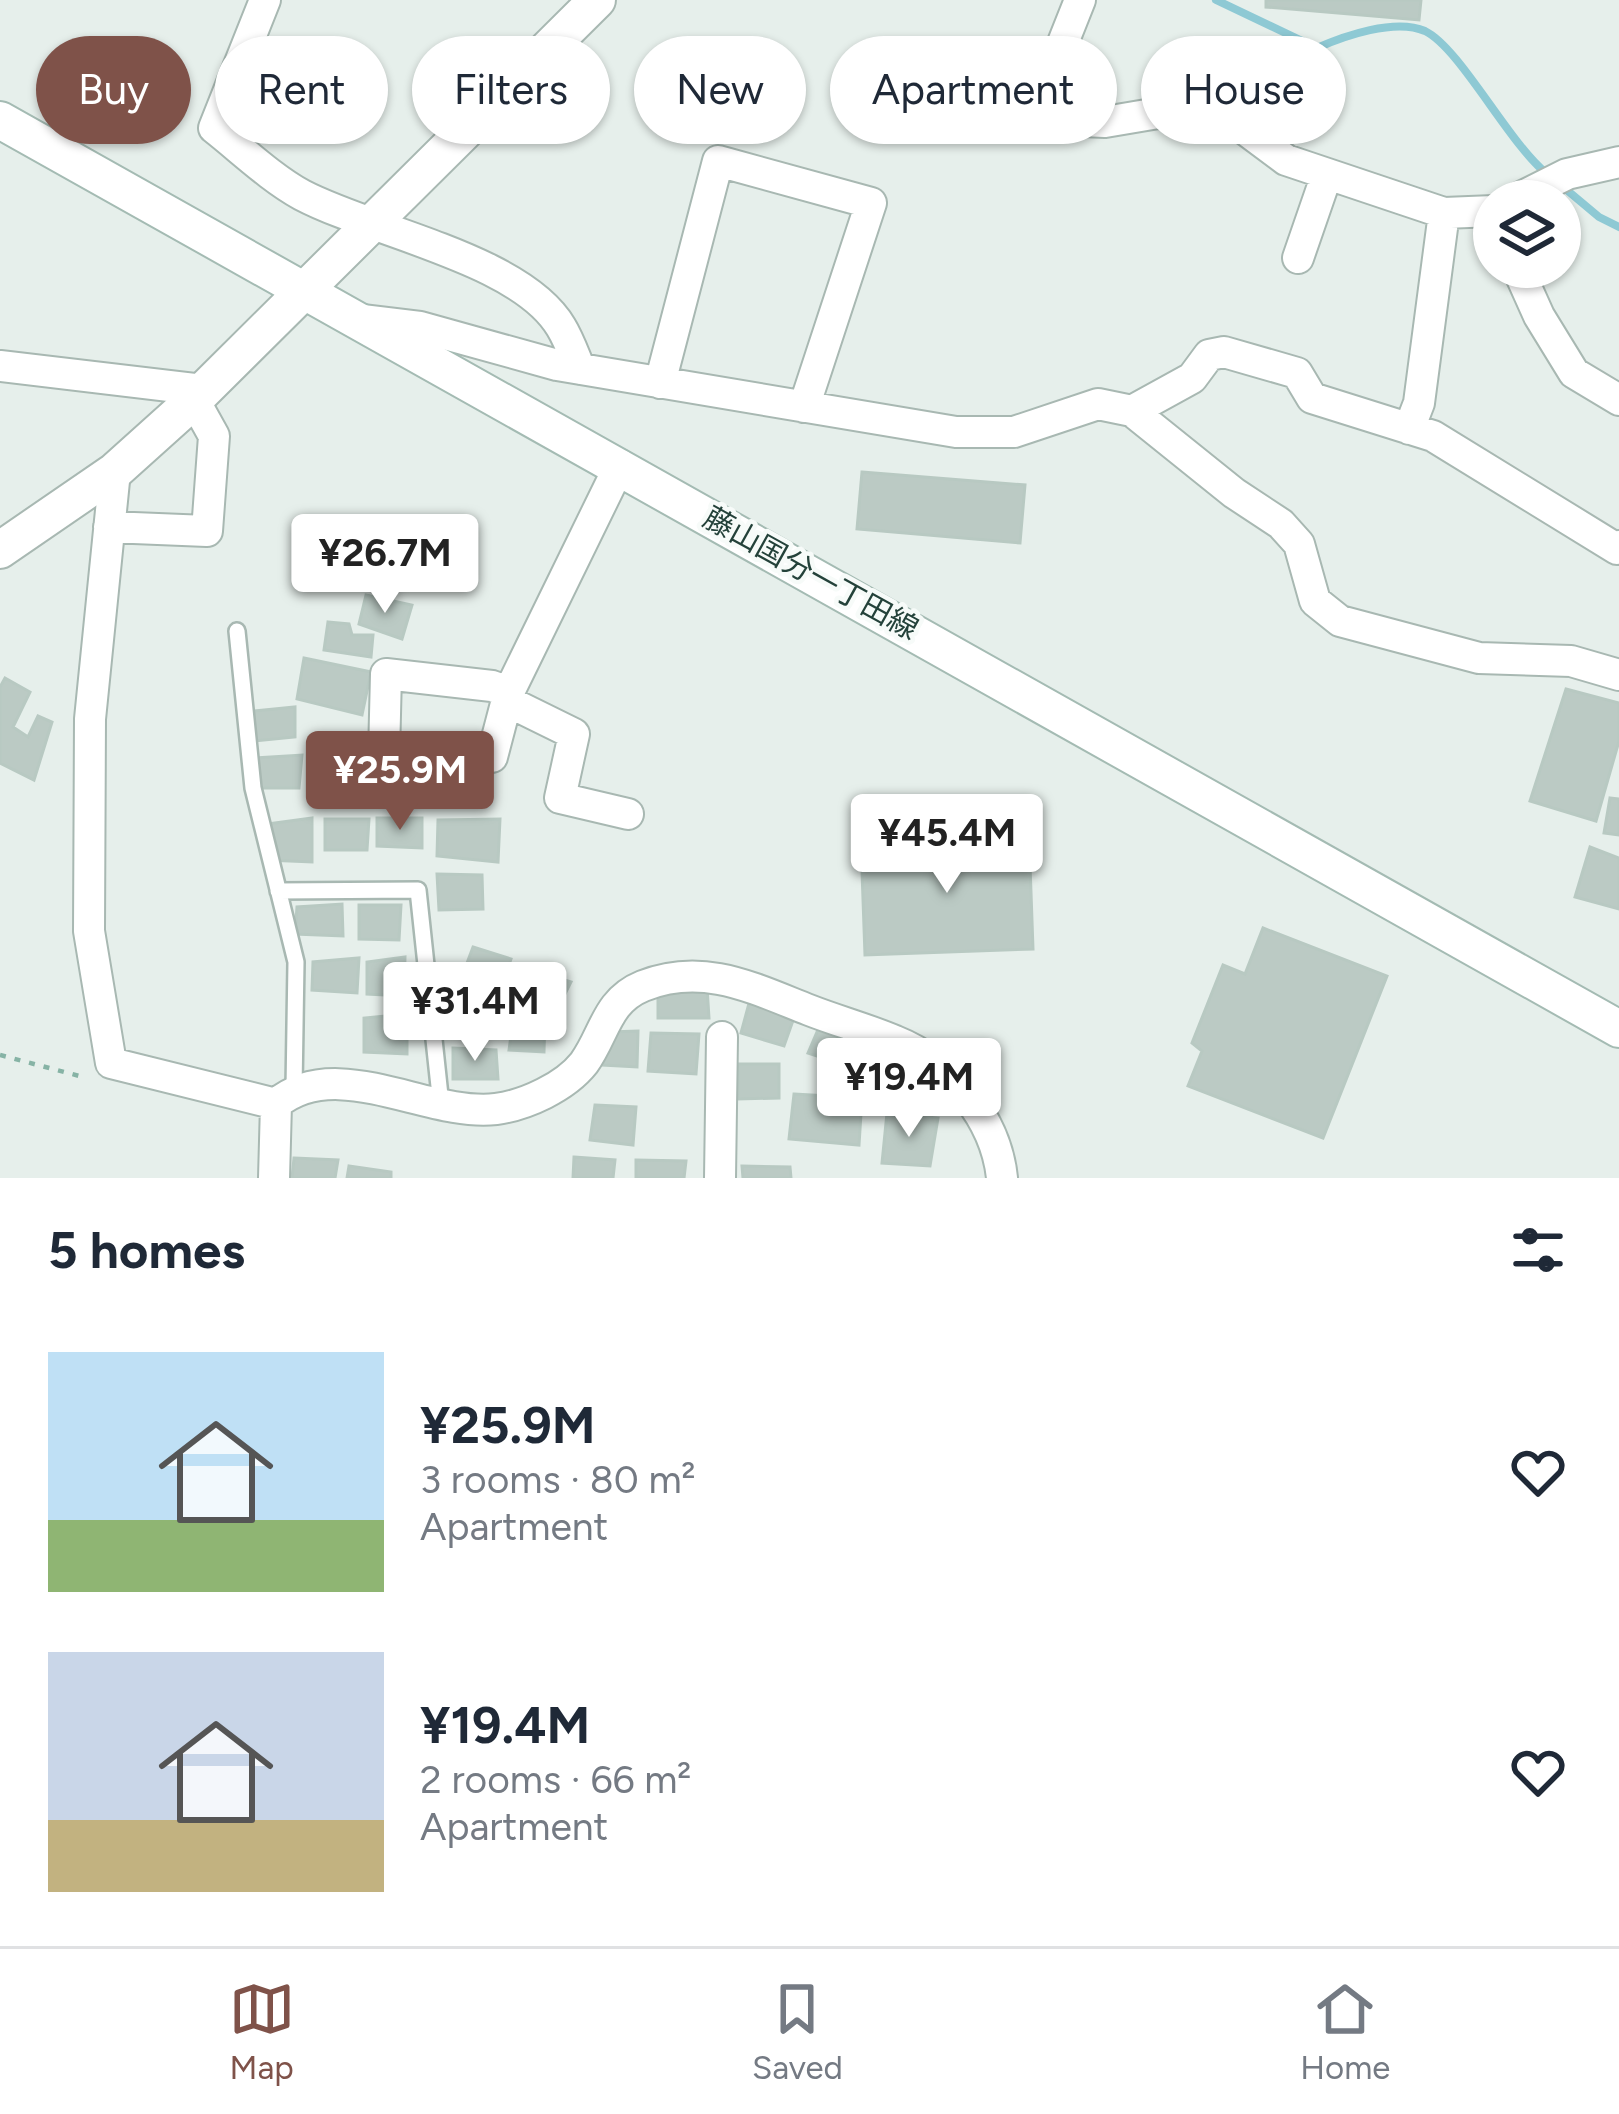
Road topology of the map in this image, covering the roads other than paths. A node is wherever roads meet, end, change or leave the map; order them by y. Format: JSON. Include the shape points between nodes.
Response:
{"nodes":[{"id":1,"x":265,"y":0,"type":"edge"},
{"id":2,"x":597,"y":0,"type":"edge"},
{"id":3,"x":1080,"y":0,"type":"edge"},
{"id":4,"x":0,"y":120,"type":"edge"},
{"id":5,"x":1619,"y":162,"type":"edge"},
{"id":6,"x":1327,"y":174,"type":"junction"},
{"id":7,"x":1556,"y":180,"type":"edge"},
{"id":8,"x":1473,"y":211,"type":"edge"},
{"id":9,"x":1444,"y":213,"type":"junction"},
{"id":10,"x":371,"y":226,"type":"junction"},
{"id":11,"x":1298,"y":258,"type":"dead end"},
{"id":12,"x":1526,"y":288,"type":"edge"},
{"id":13,"x":306,"y":291,"type":"junction"},
{"id":14,"x":356,"y":319,"type":"junction"},
{"id":15,"x":0,"y":366,"type":"edge"},
{"id":16,"x":580,"y":369,"type":"junction"},
{"id":17,"x":660,"y":382,"type":"junction"},
{"id":18,"x":199,"y":395,"type":"junction"},
{"id":19,"x":1619,"y":400,"type":"edge"},
{"id":20,"x":804,"y":407,"type":"junction"},
{"id":21,"x":1132,"y":411,"type":"junction"},
{"id":22,"x":1409,"y":429,"type":"junction"},
{"id":23,"x":620,"y":465,"type":"junction"},
{"id":24,"x":116,"y":471,"type":"junction"},
{"id":25,"x":110,"y":527,"type":"junction"},
{"id":26,"x":1619,"y":546,"type":"edge"},
{"id":27,"x":0,"y":550,"type":"edge"},
{"id":28,"x":237,"y":632,"type":"dead end"},
{"id":29,"x":1619,"y":675,"type":"edge"},
{"id":30,"x":628,"y":814,"type":"dead end"},
{"id":31,"x":278,"y":891,"type":"junction"},
{"id":32,"x":1619,"y":1029,"type":"edge"},
{"id":33,"x":722,"y":1036,"type":"dead end"},
{"id":34,"x":285,"y":1096,"type":"junction"},
{"id":35,"x":441,"y":1106,"type":"junction"},
{"id":36,"x":274,"y":1178,"type":"edge"},
{"id":37,"x":720,"y":1178,"type":"edge"},
{"id":38,"x":1002,"y":1178,"type":"edge"}],
"edges":[{"from":1,"to":10,"type":"street","via":[[214,128],[298,193]]},
{"from":2,"to":10,"type":"main road"},
{"from":3,"to":6,"type":"street","via":[[1047,83],[1082,121],[1182,109],[1228,116],[1286,160]]},
{"from":4,"to":13,"type":"main road","name":"藤山国分一丁田線"},
{"from":5,"to":7,"type":"street"},
{"from":6,"to":9,"type":"street"},
{"from":6,"to":11,"type":"street"},
{"from":8,"to":9,"type":"street"},
{"from":9,"to":22,"type":"street"},
{"from":10,"to":13,"type":"main road"},
{"from":10,"to":16,"type":"street","via":[[486,266],[560,324]]},
{"from":12,"to":19,"type":"street","via":[[1574,373]]},
{"from":13,"to":14,"type":"main road","name":"藤山国分一丁田線"},
{"from":13,"to":18,"type":"main road"},
{"from":14,"to":16,"type":"street","via":[[420,327]]},
{"from":14,"to":23,"type":"main road","name":"藤山国分一丁田線"},
{"from":15,"to":18,"type":"street"},
{"from":16,"to":17,"type":"street"},
{"from":17,"to":20,"type":"street"},
{"from":17,"to":20,"type":"street","via":[[718,161],[871,203]]},
{"from":18,"to":24,"type":"main road"},
{"from":18,"to":25,"type":"street","via":[[214,436],[207,531]]},
{"from":20,"to":21,"type":"street","via":[[956,432],[1014,431],[1098,404]]},
{"from":21,"to":22,"type":"street","via":[[1224,352],[1297,373],[1312,398]]},
{"from":21,"to":29,"type":"street","via":[[1281,524],[1299,544],[1315,601],[1340,621],[1479,658],[1571,661]]},
{"from":22,"to":26,"type":"street"},
{"from":23,"to":30,"type":"street","via":[[508,697],[574,734],[560,798]]},
{"from":23,"to":32,"type":"main road","name":"藤山国分一丁田線"},
{"from":24,"to":25,"type":"street"},
{"from":24,"to":27,"type":"main road"},
{"from":25,"to":34,"type":"street","via":[[90,719],[89,932],[111,1063]]},
{"from":28,"to":31,"type":"lane","via":[[253,788]]},
{"from":31,"to":34,"type":"lane","via":[[296,962]]},
{"from":31,"to":35,"type":"lane","via":[[418,890]]},
{"from":33,"to":37,"type":"street"},
{"from":34,"to":35,"type":"street","via":[[316,1084]]},
{"from":34,"to":36,"type":"street"},
{"from":35,"to":38,"type":"street","via":[[495,1109],[530,1100],[583,1064],[611,1008],[637,988],[711,974],[898,1042],[936,1066],[988,1125]]}]}
